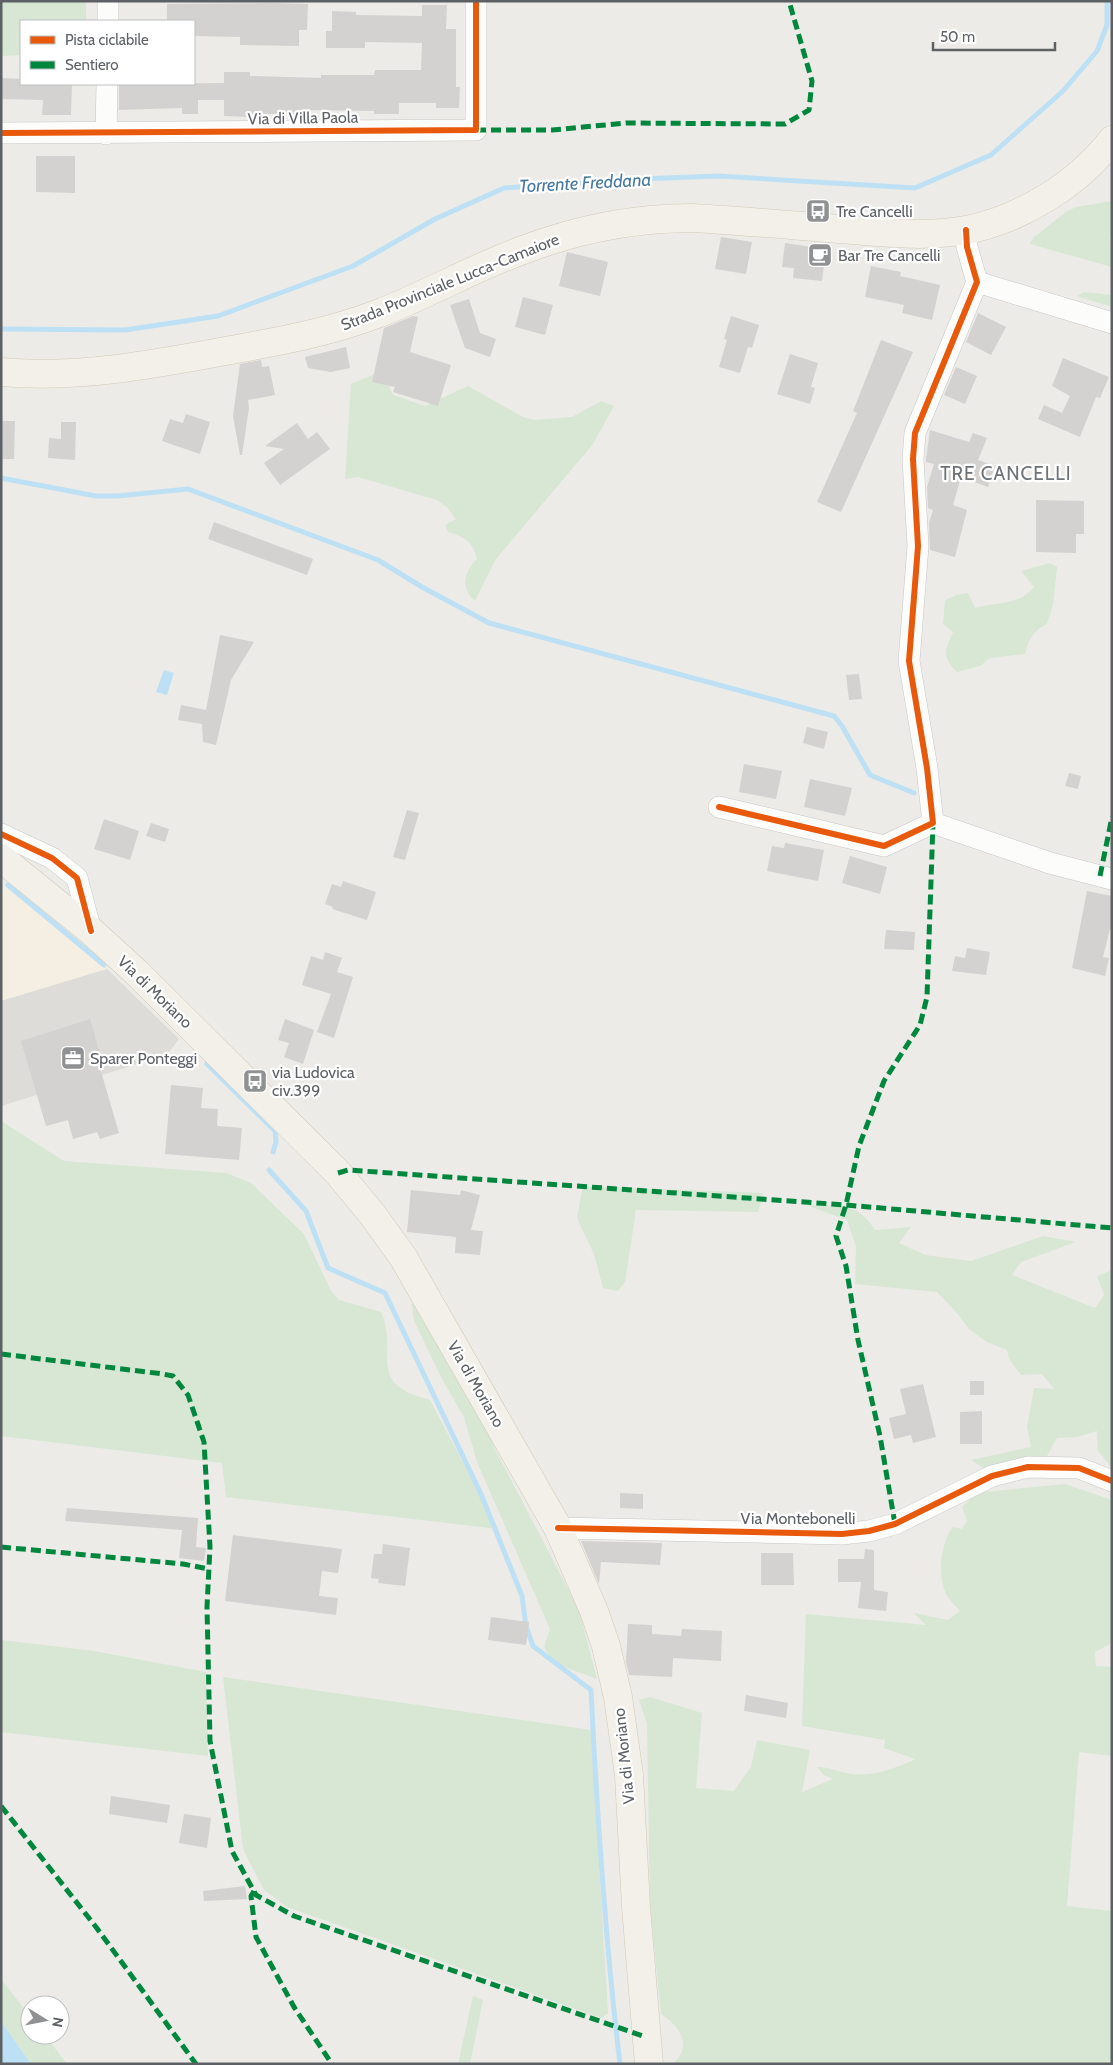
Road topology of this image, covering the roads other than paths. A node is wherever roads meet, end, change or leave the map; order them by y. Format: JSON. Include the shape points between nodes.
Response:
{"nodes":[{"id":1,"x":108,"y":1,"type":"edge"},
{"id":2,"x":476,"y":1,"type":"edge"},
{"id":3,"x":108,"y":20,"type":"edge"},
{"id":4,"x":107,"y":85,"type":"edge"},
{"id":5,"x":1,"y":133,"type":"edge"},
{"id":6,"x":106,"y":134,"type":"junction"},
{"id":7,"x":1112,"y":140,"type":"edge"},
{"id":8,"x":966,"y":230,"type":"junction"},
{"id":9,"x":977,"y":282,"type":"junction"},
{"id":10,"x":1112,"y":323,"type":"edge"},
{"id":11,"x":1,"y":372,"type":"edge"},
{"id":12,"x":719,"y":807,"type":"dead end"},
{"id":13,"x":933,"y":823,"type":"junction"},
{"id":14,"x":1,"y":834,"type":"edge"},
{"id":15,"x":1,"y":858,"type":"edge"},
{"id":16,"x":1112,"y":879,"type":"edge"},
{"id":17,"x":90,"y":931,"type":"junction"},
{"id":18,"x":1112,"y":1481,"type":"edge"},
{"id":19,"x":558,"y":1528,"type":"junction"},
{"id":20,"x":649,"y":2064,"type":"edge"}],
"edges":[{"from":1,"to":3,"type":"street"},
{"from":2,"to":6,"type":"street","name":"Via di Villa Paola","via":[[476,130]]},
{"from":4,"to":6,"type":"street"},
{"from":5,"to":6,"type":"street","name":"Via di Villa Paola"},
{"from":7,"to":8,"type":"main road","name":"Strada Provinciale Lucca-Camaiore","via":[[1103,152],[1058,190],[1010,216]]},
{"from":8,"to":9,"type":"street","via":[[967,247]]},
{"from":8,"to":11,"type":"main road","name":"Strada Provinciale Lucca-Camaiore","via":[[914,235],[702,219],[659,218],[628,222],[575,232],[522,250],[380,313],[316,334],[160,362],[78,372]]},
{"from":9,"to":10,"type":"street"},
{"from":9,"to":13,"type":"street","via":[[915,433],[913,459],[918,546],[909,661]]},
{"from":12,"to":13,"type":"street","via":[[884,846]]},
{"from":13,"to":16,"type":"street","via":[[1050,863]]},
{"from":14,"to":17,"type":"street","via":[[52,858],[77,878]]},
{"from":15,"to":17,"type":"main road","name":"Via di Moriano"},
{"from":17,"to":19,"type":"main road","name":"Via di Moriano","via":[[136,972],[338,1173],[372,1214],[403,1257]]},
{"from":18,"to":19,"type":"street","name":"Via Montebonelli","via":[[1079,1468],[1028,1467],[992,1476],[894,1524],[842,1534]]},
{"from":19,"to":20,"type":"main road","name":"Via di Moriano","via":[[606,1646],[625,1737]]}]}
